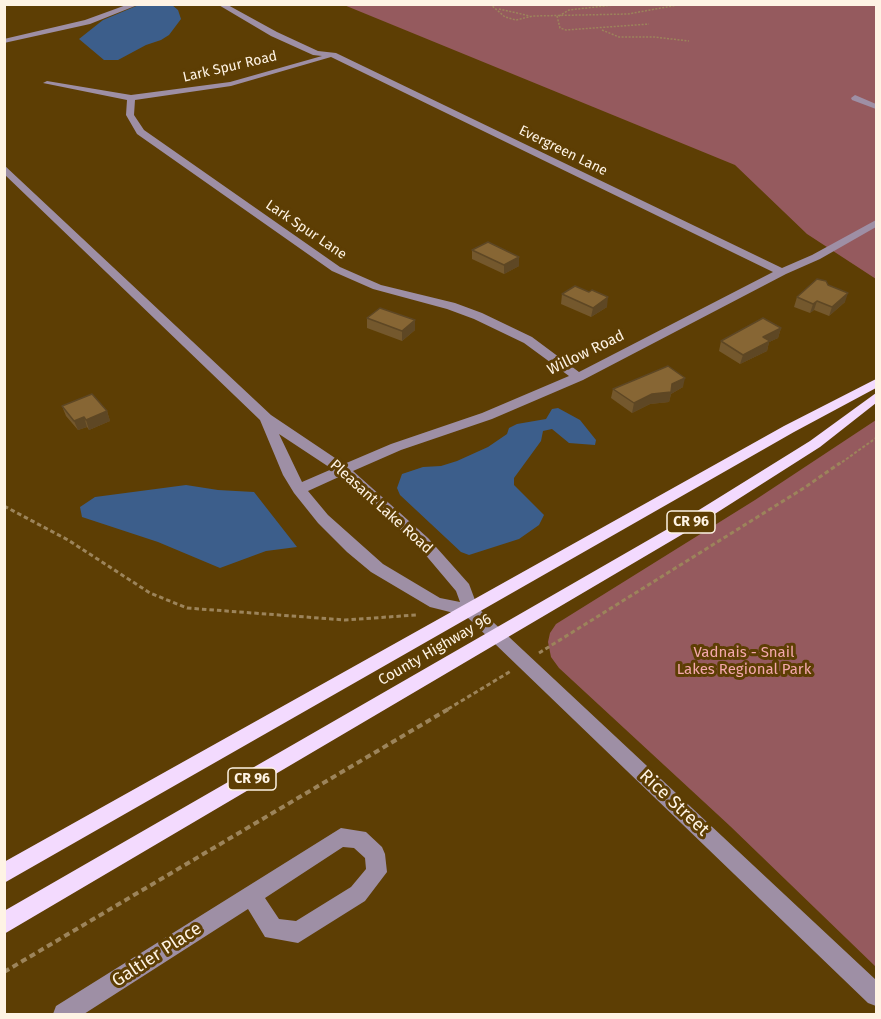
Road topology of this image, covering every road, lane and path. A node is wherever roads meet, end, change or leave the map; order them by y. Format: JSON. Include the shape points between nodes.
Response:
{"nodes":[{"id":1,"x":137,"y":4,"type":"edge"},
{"id":2,"x":220,"y":4,"type":"edge"},
{"id":3,"x":232,"y":4,"type":"edge"},
{"id":4,"x":490,"y":4,"type":"edge"},
{"id":5,"x":622,"y":4,"type":"edge"},
{"id":6,"x":737,"y":4,"type":"edge"},
{"id":7,"x":497,"y":8,"type":"junction"},
{"id":8,"x":533,"y":16,"type":"junction"},
{"id":9,"x":558,"y":16,"type":"junction"},
{"id":10,"x":266,"y":18,"type":"dead end"},
{"id":11,"x":649,"y":24,"type":"dead end"},
{"id":12,"x":600,"y":29,"type":"junction"},
{"id":13,"x":4,"y":41,"type":"edge"},
{"id":14,"x":689,"y":41,"type":"dead end"},
{"id":15,"x":320,"y":45,"type":"dead end"},
{"id":16,"x":333,"y":55,"type":"junction"},
{"id":17,"x":47,"y":83,"type":"dead end"},
{"id":18,"x":131,"y":98,"type":"junction"},
{"id":19,"x":855,"y":98,"type":"dead end"},
{"id":20,"x":876,"y":108,"type":"edge"},
{"id":21,"x":4,"y":168,"type":"edge"},
{"id":22,"x":876,"y":223,"type":"edge"},
{"id":23,"x":782,"y":272,"type":"junction"},
{"id":24,"x":578,"y":377,"type":"junction"},
{"id":25,"x":876,"y":383,"type":"edge"},
{"id":26,"x":876,"y":397,"type":"edge"},
{"id":27,"x":266,"y":418,"type":"junction"},
{"id":28,"x":876,"y":438,"type":"edge"},
{"id":29,"x":344,"y":471,"type":"junction"},
{"id":30,"x":299,"y":489,"type":"junction"},
{"id":31,"x":4,"y":506,"type":"edge"},
{"id":32,"x":471,"y":611,"type":"junction"},
{"id":33,"x":416,"y":615,"type":"dead end"},
{"id":34,"x":499,"y":636,"type":"junction"},
{"id":35,"x":525,"y":662,"type":"junction"},
{"id":36,"x":4,"y":873,"type":"edge"},
{"id":37,"x":251,"y":895,"type":"junction"},
{"id":38,"x":4,"y":922,"type":"edge"},
{"id":39,"x":4,"y":972,"type":"edge"},
{"id":40,"x":875,"y":989,"type":"edge"},
{"id":41,"x":64,"y":1014,"type":"edge"}],
"edges":[{"from":1,"to":13,"type":"street","via":[[87,22]]},
{"from":2,"to":16,"type":"street","name":"Evergreen Lane","via":[[300,46]]},
{"from":3,"to":10,"type":"street"},
{"from":4,"to":7,"type":"path"},
{"from":5,"to":9,"type":"path","via":[[569,10]]},
{"from":6,"to":9,"type":"path"},
{"from":7,"to":8,"type":"path"},
{"from":7,"to":8,"type":"path","via":[[510,20]]},
{"from":8,"to":9,"type":"path"},
{"from":9,"to":12,"type":"path","via":[[562,29]]},
{"from":11,"to":12,"type":"path"},
{"from":12,"to":14,"type":"path","via":[[619,38]]},
{"from":15,"to":16,"type":"street","name":"Evergreen Lane"},
{"from":16,"to":18,"type":"street","name":"Lark Spur Road","via":[[231,84]]},
{"from":16,"to":23,"type":"street","name":"Evergreen Lane"},
{"from":17,"to":18,"type":"street"},
{"from":18,"to":24,"type":"street","name":"Lark Spur Lane","via":[[130,115],[141,132],[336,269],[377,287],[451,306],[503,327]]},
{"from":19,"to":20,"type":"street"},
{"from":21,"to":27,"type":"street","name":"Pleasant Lake Road"},
{"from":22,"to":23,"type":"street","name":"Willow Road"},
{"from":23,"to":24,"type":"street","name":"Willow Road"},
{"from":24,"to":29,"type":"street","name":"Willow Road"},
{"from":25,"to":32,"type":"main road","name":"County Highway 96","number":"CR 96"},
{"from":26,"to":34,"type":"main road","name":"County Highway 96","number":"CR 96","via":[[815,444]]},
{"from":27,"to":29,"type":"street","name":"Pleasant Lake Road"},
{"from":27,"to":30,"type":"street","name":"Pleasant Lake Road"},
{"from":28,"to":35,"type":"path","via":[[804,488]]},
{"from":29,"to":30,"type":"street","name":"Willow Road"},
{"from":29,"to":32,"type":"street","name":"Pleasant Lake Road","via":[[423,542],[463,588]]},
{"from":30,"to":32,"type":"street","name":"Pleasant Lake Road","via":[[323,519],[376,568],[436,603]]},
{"from":31,"to":33,"type":"path","via":[[68,540],[150,593],[187,608],[345,620]]},
{"from":32,"to":34,"type":"street","name":"Rice Street"},
{"from":32,"to":36,"type":"main road","name":"County Highway 96","number":"CR 96"},
{"from":34,"to":35,"type":"street","name":"Rice Street"},
{"from":34,"to":38,"type":"main road","name":"County Highway 96","number":"CR 96"},
{"from":35,"to":39,"type":"path"},
{"from":35,"to":40,"type":"street","name":"Rice Street"},
{"from":37,"to":37,"type":"street","name":"Galtier Place","via":[[341,837],[359,838],[375,854],[377,872],[358,894],[298,932],[273,929]]},
{"from":37,"to":41,"type":"street","name":"Galtier Place"}]}
